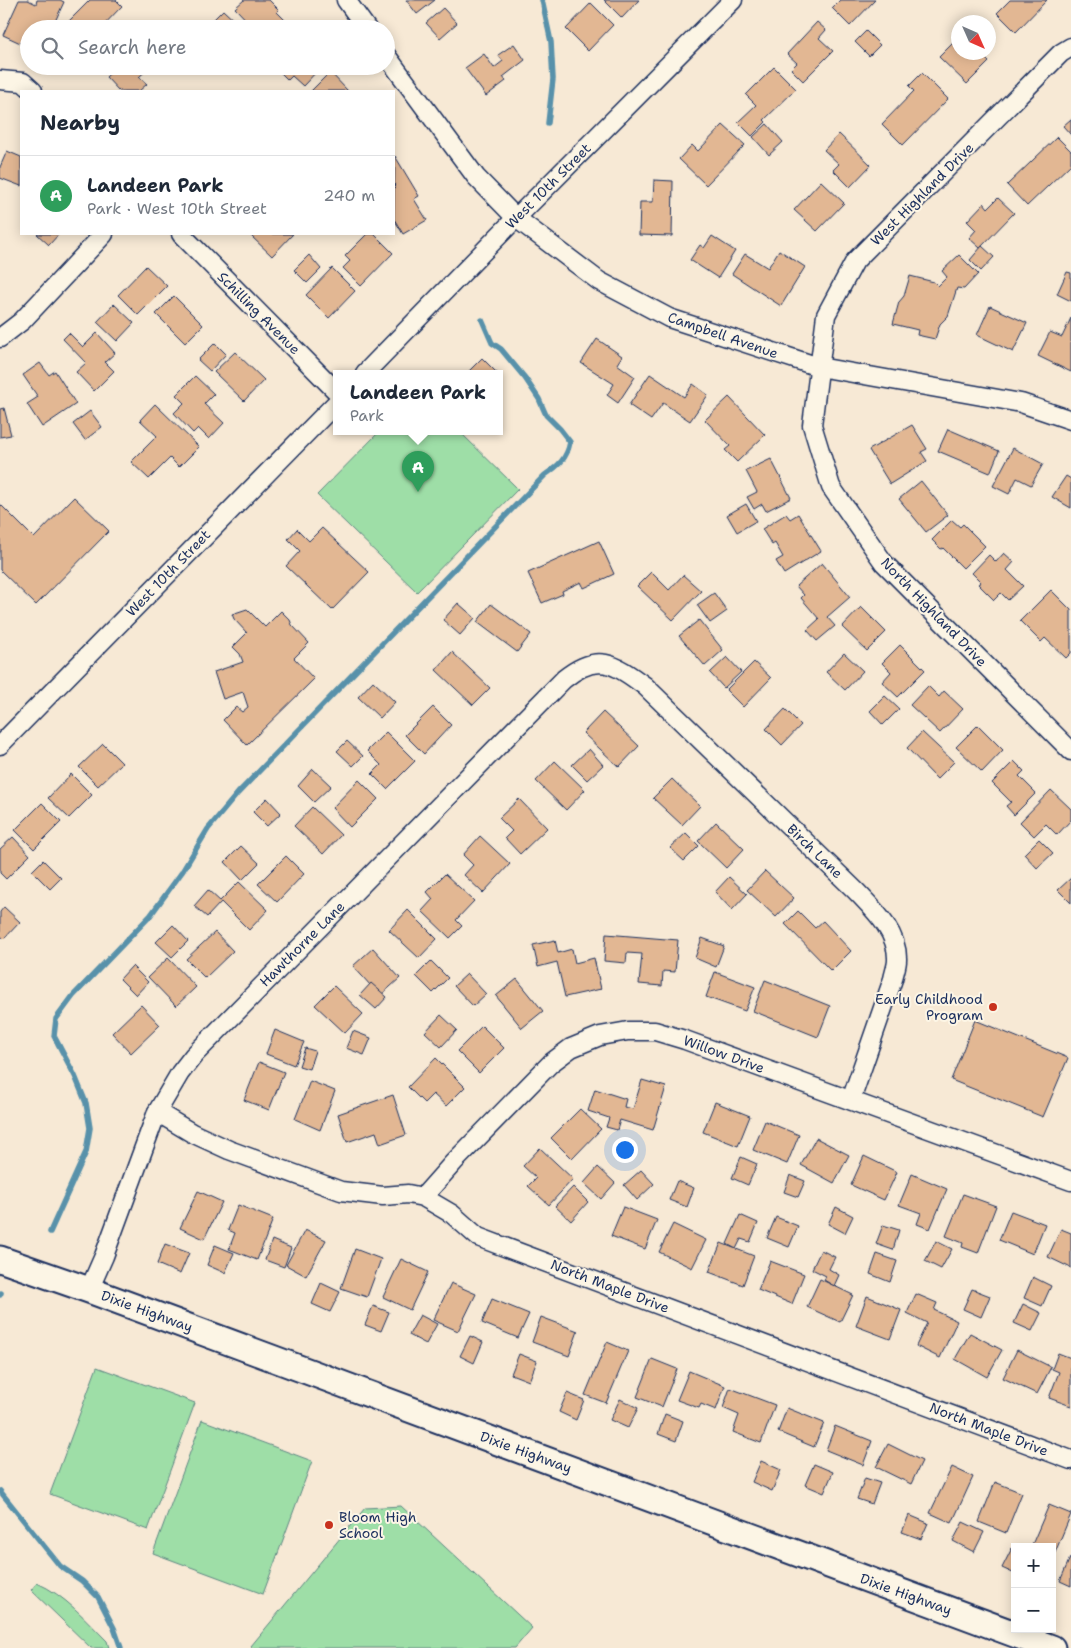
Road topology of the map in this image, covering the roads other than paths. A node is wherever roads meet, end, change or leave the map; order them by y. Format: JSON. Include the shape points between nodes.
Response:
{"nodes":[{"id":1,"x":346,"y":0,"type":"edge"},
{"id":2,"x":733,"y":0,"type":"edge"},
{"id":3,"x":360,"y":20,"type":"edge"},
{"id":4,"x":1071,"y":47,"type":"edge"},
{"id":5,"x":395,"y":67,"type":"edge"},
{"id":6,"x":0,"y":80,"type":"edge"},
{"id":7,"x":32,"y":90,"type":"edge"},
{"id":8,"x":516,"y":218,"type":"junction"},
{"id":9,"x":103,"y":235,"type":"edge"},
{"id":10,"x":182,"y":235,"type":"edge"},
{"id":11,"x":0,"y":338,"type":"edge"},
{"id":12,"x":819,"y":367,"type":"junction"},
{"id":13,"x":368,"y":370,"type":"edge"},
{"id":14,"x":333,"y":388,"type":"edge"},
{"id":15,"x":333,"y":406,"type":"edge"},
{"id":16,"x":1071,"y":420,"type":"edge"},
{"id":17,"x":600,"y":662,"type":"joint"},
{"id":18,"x":0,"y":745,"type":"edge"},
{"id":19,"x":1071,"y":751,"type":"edge"},
{"id":20,"x":851,"y":1100,"type":"junction"},
{"id":21,"x":157,"y":1112,"type":"junction"},
{"id":22,"x":1071,"y":1181,"type":"edge"},
{"id":23,"x":423,"y":1197,"type":"junction"},
{"id":24,"x":0,"y":1259,"type":"edge"},
{"id":25,"x":89,"y":1290,"type":"junction"},
{"id":26,"x":1071,"y":1460,"type":"edge"},
{"id":27,"x":1052,"y":1648,"type":"edge"}],
"edges":[{"from":1,"to":3,"type":"street"},
{"from":2,"to":8,"type":"street","name":"West 10th Street"},
{"from":4,"to":12,"type":"street","name":"West Highland Drive","via":[[1061,53],[855,262],[826,315]]},
{"from":5,"to":8,"type":"street","name":"Campbell Avenue","via":[[476,177]]},
{"from":6,"to":7,"type":"street","via":[[23,82]]},
{"from":8,"to":12,"type":"street","name":"Campbell Avenue","via":[[599,281],[669,318]]},
{"from":8,"to":13,"type":"street","name":"West 10th Street"},
{"from":9,"to":11,"type":"street","via":[[22,321]]},
{"from":10,"to":14,"type":"street","name":"Schilling Avenue"},
{"from":12,"to":16,"type":"street","name":"Campbell Avenue","via":[[1022,403]]},
{"from":12,"to":19,"type":"street","name":"North Highland Drive","via":[[812,425],[831,487],[884,563]]},
{"from":15,"to":18,"type":"street","name":"West 10th Street"},
{"from":17,"to":20,"type":"street","name":"Birch Lane","via":[[629,674],[645,686],[856,891],[888,929],[896,945],[897,961]]},
{"from":17,"to":21,"type":"street","name":"Hawthorne Lane","via":[[575,670],[564,679],[222,1026],[180,1073]]},
{"from":20,"to":22,"type":"street","name":"Willow Drive"},
{"from":20,"to":23,"type":"street","name":"Willow Drive","via":[[655,1031],[628,1030],[600,1036],[571,1048],[551,1063]]},
{"from":21,"to":23,"type":"street","name":"North Maple Drive","via":[[228,1150],[341,1191]]},
{"from":21,"to":25,"type":"street","name":"Hawthorne Lane"},
{"from":23,"to":26,"type":"street","name":"North Maple Drive","via":[[452,1214],[478,1237]]},
{"from":24,"to":25,"type":"main road","name":"Dixie Highway"},
{"from":25,"to":27,"type":"main road","name":"Dixie Highway"}]}
